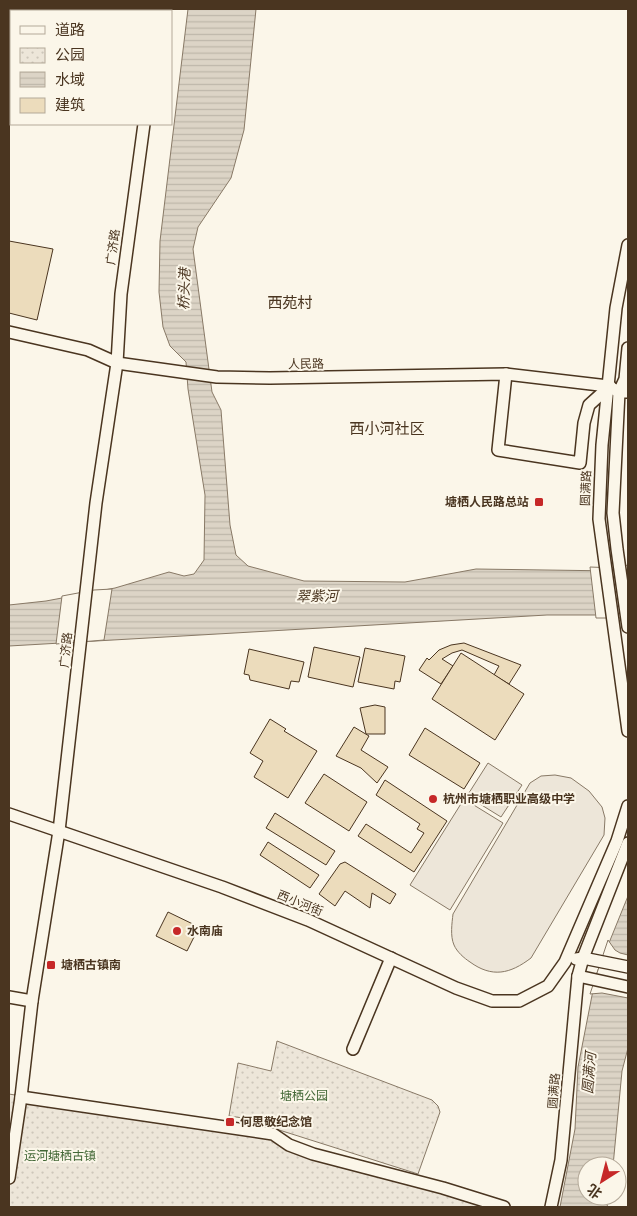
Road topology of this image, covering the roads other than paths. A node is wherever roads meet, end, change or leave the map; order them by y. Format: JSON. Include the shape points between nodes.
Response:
{"nodes":[{"id":1,"x":144,"y":125,"type":"edge"},
{"id":2,"x":628,"y":245,"type":"edge"},
{"id":3,"x":9,"y":332,"type":"edge"},
{"id":4,"x":628,"y":348,"type":"edge"},
{"id":5,"x":117,"y":362,"type":"junction"},
{"id":6,"x":506,"y":374,"type":"junction"},
{"id":7,"x":626,"y":379,"type":"edge"},
{"id":8,"x":608,"y":386,"type":"junction"},
{"id":9,"x":624,"y":392,"type":"edge"},
{"id":10,"x":628,"y":627,"type":"edge"},
{"id":11,"x":628,"y":731,"type":"edge"},
{"id":12,"x":628,"y":806,"type":"edge"},
{"id":13,"x":9,"y":814,"type":"edge"},
{"id":14,"x":59,"y":831,"type":"junction"},
{"id":15,"x":628,"y":842,"type":"edge"},
{"id":16,"x":391,"y":958,"type":"junction"},
{"id":17,"x":583,"y":958,"type":"junction"},
{"id":18,"x":565,"y":962,"type":"junction"},
{"id":19,"x":628,"y":967,"type":"edge"},
{"id":20,"x":578,"y":976,"type":"junction"},
{"id":21,"x":628,"y":987,"type":"edge"},
{"id":22,"x":9,"y":997,"type":"edge"},
{"id":23,"x":32,"y":1001,"type":"junction"},
{"id":24,"x":353,"y":1049,"type":"dead end"},
{"id":25,"x":21,"y":1097,"type":"junction"},
{"id":26,"x":9,"y":1178,"type":"edge"},
{"id":27,"x":504,"y":1207,"type":"edge"},
{"id":28,"x":550,"y":1207,"type":"edge"}],
"edges":[{"from":1,"to":5,"type":"street","name":"广济路","via":[[121,294]]},
{"from":2,"to":8,"type":"street","name":"圆满路","via":[[616,308]]},
{"from":3,"to":5,"type":"street","name":"人民路","via":[[88,350]]},
{"from":4,"to":7,"type":"street"},
{"from":5,"to":6,"type":"street","name":"人民路","via":[[217,377]]},
{"from":5,"to":14,"type":"street","name":"广济路","via":[[96,502]]},
{"from":6,"to":8,"type":"street","name":"人民路"},
{"from":6,"to":8,"type":"street","via":[[498,450],[580,462],[589,405]]},
{"from":7,"to":8,"type":"street"},
{"from":7,"to":9,"type":"street"},
{"from":8,"to":9,"type":"street","name":"人民路"},
{"from":8,"to":11,"type":"street","name":"圆满路","via":[[599,520]]},
{"from":9,"to":10,"type":"street","via":[[613,512]]},
{"from":12,"to":18,"type":"street","via":[[617,841]]},
{"from":13,"to":14,"type":"street","name":"西小河街"},
{"from":14,"to":16,"type":"street","name":"西小河街","via":[[308,920]]},
{"from":14,"to":23,"type":"street","name":"广济路"},
{"from":15,"to":17,"type":"street","name":"圆满路"},
{"from":16,"to":18,"type":"street","name":"西小河街","via":[[456,988],[501,1001],[519,1001],[548,986]]},
{"from":16,"to":24,"type":"street"},
{"from":17,"to":18,"type":"street"},
{"from":17,"to":19,"type":"street"},
{"from":17,"to":20,"type":"street","name":"圆满路"},
{"from":18,"to":20,"type":"street"},
{"from":20,"to":21,"type":"street"},
{"from":20,"to":28,"type":"street","name":"圆满路","via":[[561,1160]]},
{"from":22,"to":23,"type":"street"},
{"from":23,"to":25,"type":"street","name":"广济路"},
{"from":25,"to":26,"type":"street","name":"广济路"},
{"from":25,"to":27,"type":"street","via":[[273,1134],[312,1154]]}]}
